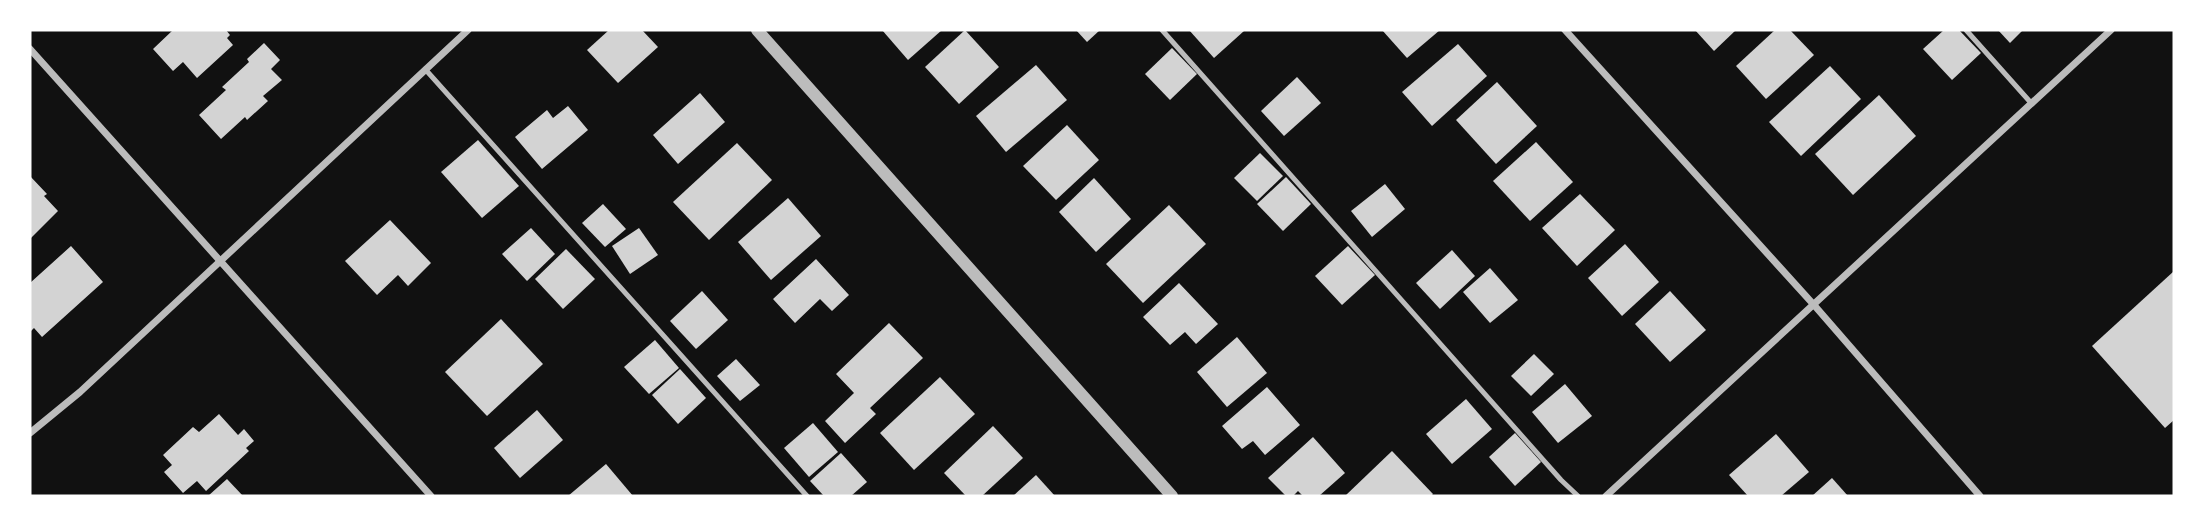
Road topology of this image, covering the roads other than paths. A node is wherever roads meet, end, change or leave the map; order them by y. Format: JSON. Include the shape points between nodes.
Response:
{"nodes":[{"id":1,"x":468,"y":30,"type":"edge"},
{"id":2,"x":757,"y":30,"type":"edge"},
{"id":3,"x":1162,"y":30,"type":"edge"},
{"id":4,"x":1565,"y":30,"type":"edge"},
{"id":5,"x":1966,"y":30,"type":"edge"},
{"id":6,"x":2111,"y":30,"type":"edge"},
{"id":7,"x":30,"y":49,"type":"edge"},
{"id":8,"x":425,"y":69,"type":"junction"},
{"id":9,"x":2032,"y":104,"type":"junction"},
{"id":10,"x":219,"y":261,"type":"junction"},
{"id":11,"x":1814,"y":305,"type":"junction"},
{"id":12,"x":30,"y":433,"type":"edge"},
{"id":13,"x":431,"y":496,"type":"edge"},
{"id":14,"x":807,"y":496,"type":"edge"},
{"id":15,"x":1172,"y":496,"type":"edge"},
{"id":16,"x":1578,"y":496,"type":"edge"},
{"id":17,"x":1606,"y":496,"type":"edge"},
{"id":18,"x":1980,"y":496,"type":"edge"}],
"edges":[{"from":1,"to":8,"type":"street"},
{"from":2,"to":15,"type":"street"},
{"from":3,"to":16,"type":"lane"},
{"from":4,"to":11,"type":"street"},
{"from":5,"to":9,"type":"lane"},
{"from":6,"to":9,"type":"street"},
{"from":7,"to":10,"type":"street"},
{"from":8,"to":10,"type":"street"},
{"from":8,"to":14,"type":"lane"},
{"from":9,"to":11,"type":"street"},
{"from":10,"to":12,"type":"street"},
{"from":10,"to":13,"type":"street"},
{"from":11,"to":17,"type":"street"},
{"from":11,"to":18,"type":"street"}]}
